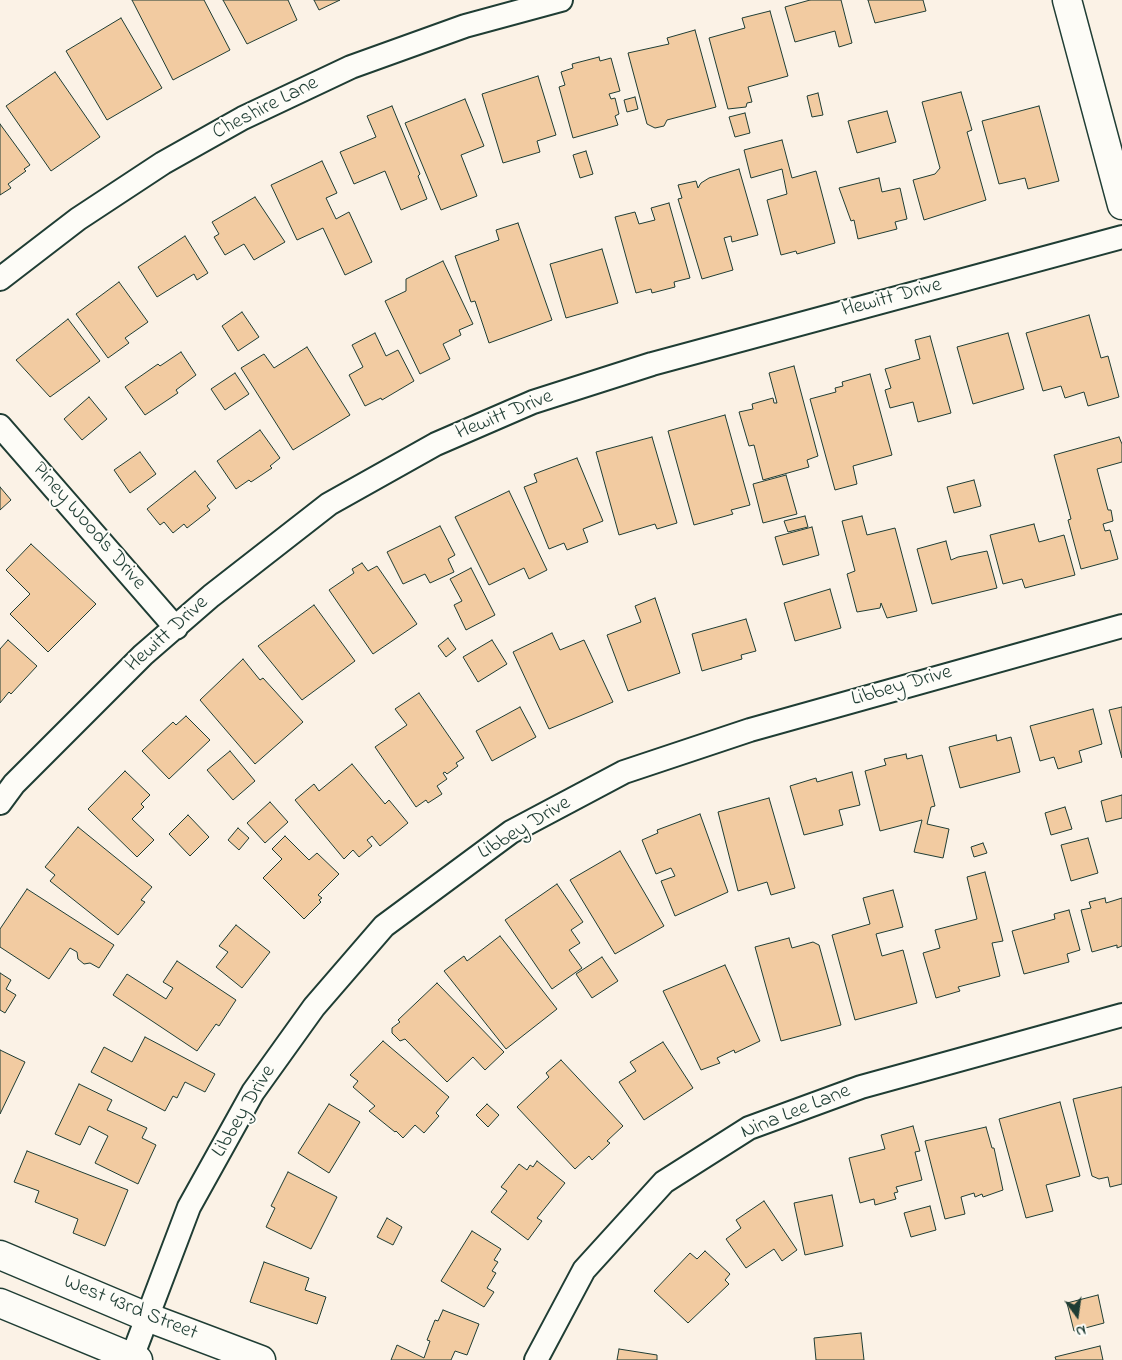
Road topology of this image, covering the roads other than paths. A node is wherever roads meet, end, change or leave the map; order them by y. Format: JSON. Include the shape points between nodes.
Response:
{"nodes":[{"id":1,"x":561,"y":0,"type":"edge"},
{"id":2,"x":1067,"y":0,"type":"edge"},
{"id":3,"x":1122,"y":205,"type":"edge"},
{"id":4,"x":1122,"y":237,"type":"edge"},
{"id":5,"x":0,"y":279,"type":"edge"},
{"id":6,"x":0,"y":426,"type":"edge"},
{"id":7,"x":1122,"y":626,"type":"edge"},
{"id":8,"x":176,"y":628,"type":"junction"},
{"id":9,"x":0,"y":803,"type":"edge"},
{"id":10,"x":1122,"y":1015,"type":"edge"},
{"id":11,"x":0,"y":1255,"type":"edge"},
{"id":12,"x":0,"y":1303,"type":"edge"},
{"id":13,"x":147,"y":1317,"type":"junction"},
{"id":14,"x":134,"y":1359,"type":"edge"},
{"id":15,"x":261,"y":1360,"type":"edge"},
{"id":16,"x":536,"y":1360,"type":"edge"}],
"edges":[{"from":1,"to":5,"type":"street","name":"Cheshire Lane","via":[[465,26],[351,67],[243,118],[163,163],[94,209]]},
{"from":2,"to":3,"type":"main road"},
{"from":4,"to":8,"type":"street","name":"Hewitt Drive","via":[[652,364],[533,402],[436,444],[329,504],[211,596]]},
{"from":6,"to":8,"type":"street","name":"Piney Woods Drive"},
{"from":7,"to":13,"type":"street","name":"Libbey Drive","via":[[750,730],[624,772],[511,832],[384,926],[314,1008],[253,1092],[189,1207]]},
{"from":8,"to":9,"type":"street","name":"Hewitt Drive","via":[[144,655],[14,784]]},
{"from":10,"to":16,"type":"street","name":"Nina Lee Lane","via":[[861,1087],[749,1128],[664,1182],[584,1270]]},
{"from":11,"to":13,"type":"main road","name":"West 43rd Street"},
{"from":12,"to":14,"type":"main road","name":"West 43rd Street"},
{"from":13,"to":14,"type":"street","name":"Libbey Drive"},
{"from":13,"to":15,"type":"main road","name":"West 43rd Street"}]}
